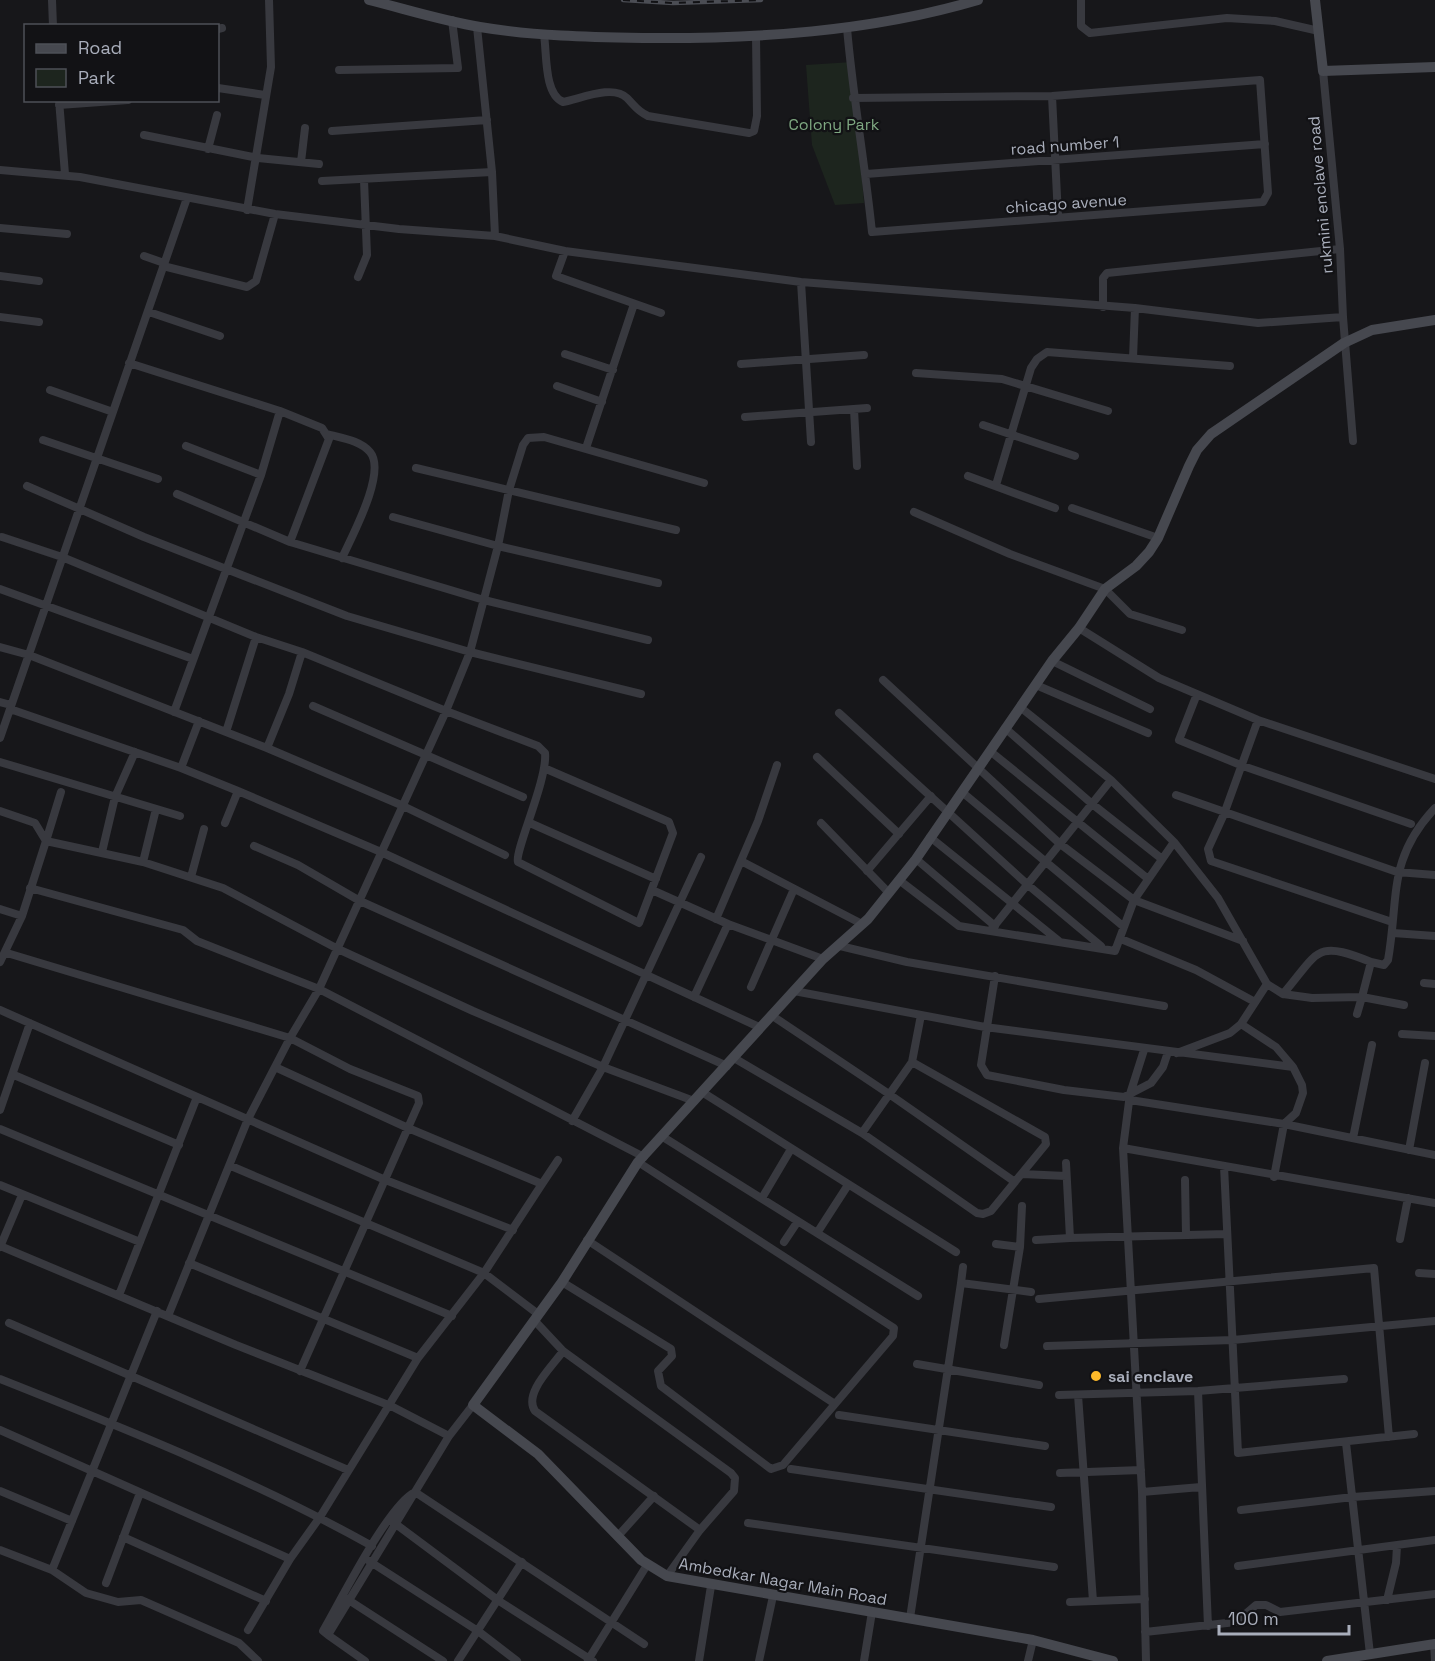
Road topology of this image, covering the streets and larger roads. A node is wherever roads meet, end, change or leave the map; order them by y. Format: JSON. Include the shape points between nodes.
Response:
{"nodes":[{"id":1,"x":52,"y":0,"type":"edge"},
{"id":2,"x":269,"y":0,"type":"edge"},
{"id":3,"x":369,"y":0,"type":"edge"},
{"id":4,"x":978,"y":0,"type":"edge"},
{"id":5,"x":1081,"y":0,"type":"edge"},
{"id":6,"x":1315,"y":0,"type":"edge"},
{"id":7,"x":452,"y":20,"type":"junction"},
{"id":8,"x":53,"y":24,"type":"edge"},
{"id":9,"x":477,"y":27,"type":"junction"},
{"id":10,"x":847,"y":28,"type":"junction"},
{"id":11,"x":1319,"y":31,"type":"junction"},
{"id":12,"x":544,"y":35,"type":"junction"},
{"id":13,"x":756,"y":35,"type":"junction"},
{"id":14,"x":1435,"y":67,"type":"edge"},
{"id":15,"x":339,"y":70,"type":"dead end"},
{"id":16,"x":1323,"y":71,"type":"junction"},
{"id":17,"x":219,"y":88,"type":"edge"},
{"id":18,"x":265,"y":95,"type":"junction"},
{"id":19,"x":1052,"y":96,"type":"junction"},
{"id":20,"x":853,"y":98,"type":"junction"},
{"id":21,"x":92,"y":102,"type":"edge"},
{"id":22,"x":59,"y":103,"type":"edge"},
{"id":23,"x":217,"y":115,"type":"dead end"},
{"id":24,"x":487,"y":120,"type":"junction"},
{"id":25,"x":305,"y":128,"type":"dead end"},
{"id":26,"x":332,"y":131,"type":"dead end"},
{"id":27,"x":144,"y":135,"type":"dead end"},
{"id":28,"x":1265,"y":144,"type":"junction"},
{"id":29,"x":208,"y":149,"type":"junction"},
{"id":30,"x":258,"y":158,"type":"junction"},
{"id":31,"x":1054,"y":159,"type":"junction"},
{"id":32,"x":300,"y":162,"type":"junction"},
{"id":33,"x":319,"y":164,"type":"dead end"},
{"id":34,"x":0,"y":170,"type":"edge"},
{"id":35,"x":492,"y":172,"type":"junction"},
{"id":36,"x":65,"y":174,"type":"junction"},
{"id":37,"x":866,"y":174,"type":"junction"},
{"id":38,"x":364,"y":180,"type":"junction"},
{"id":39,"x":321,"y":181,"type":"dead end"},
{"id":40,"x":187,"y":198,"type":"junction"},
{"id":41,"x":247,"y":210,"type":"junction"},
{"id":42,"x":275,"y":214,"type":"junction"},
{"id":43,"x":1058,"y":216,"type":"junction"},
{"id":44,"x":364,"y":225,"type":"junction"},
{"id":45,"x":0,"y":228,"type":"edge"},
{"id":46,"x":68,"y":234,"type":"dead end"},
{"id":47,"x":495,"y":236,"type":"junction"},
{"id":48,"x":1340,"y":249,"type":"junction"},
{"id":49,"x":565,"y":251,"type":"junction"},
{"id":50,"x":144,"y":256,"type":"dead end"},
{"id":51,"x":164,"y":265,"type":"junction"},
{"id":52,"x":0,"y":276,"type":"edge"},
{"id":53,"x":358,"y":277,"type":"dead end"},
{"id":54,"x":39,"y":281,"type":"dead end"},
{"id":55,"x":801,"y":282,"type":"junction"},
{"id":56,"x":634,"y":304,"type":"junction"},
{"id":57,"x":1103,"y":307,"type":"junction"},
{"id":58,"x":1135,"y":308,"type":"junction"},
{"id":59,"x":149,"y":312,"type":"junction"},
{"id":60,"x":661,"y":313,"type":"dead end"},
{"id":61,"x":0,"y":317,"type":"edge"},
{"id":62,"x":1343,"y":317,"type":"junction"},
{"id":63,"x":1435,"y":320,"type":"edge"},
{"id":64,"x":39,"y":322,"type":"dead end"},
{"id":65,"x":220,"y":336,"type":"dead end"},
{"id":66,"x":1344,"y":344,"type":"junction"},
{"id":67,"x":565,"y":354,"type":"dead end"},
{"id":68,"x":864,"y":355,"type":"dead end"},
{"id":69,"x":1133,"y":358,"type":"junction"},
{"id":70,"x":806,"y":359,"type":"junction"},
{"id":71,"x":129,"y":363,"type":"junction"},
{"id":72,"x":741,"y":364,"type":"dead end"},
{"id":73,"x":1230,"y":366,"type":"dead end"},
{"id":74,"x":613,"y":370,"type":"junction"},
{"id":75,"x":916,"y":373,"type":"dead end"},
{"id":76,"x":1026,"y":385,"type":"junction"},
{"id":77,"x":557,"y":386,"type":"dead end"},
{"id":78,"x":50,"y":390,"type":"dead end"},
{"id":79,"x":602,"y":402,"type":"junction"},
{"id":80,"x":867,"y":408,"type":"dead end"},
{"id":81,"x":854,"y":409,"type":"junction"},
{"id":82,"x":280,"y":411,"type":"junction"},
{"id":83,"x":1108,"y":411,"type":"dead end"},
{"id":84,"x":113,"y":412,"type":"junction"},
{"id":85,"x":809,"y":413,"type":"junction"},
{"id":86,"x":745,"y":417,"type":"dead end"},
{"id":87,"x":983,"y":424,"type":"dead end"},
{"id":88,"x":327,"y":434,"type":"junction"},
{"id":89,"x":1011,"y":435,"type":"junction"},
{"id":90,"x":43,"y":440,"type":"dead end"},
{"id":91,"x":1353,"y":441,"type":"dead end"},
{"id":92,"x":811,"y":442,"type":"dead end"},
{"id":93,"x":186,"y":446,"type":"dead end"},
{"id":94,"x":586,"y":448,"type":"junction"},
{"id":95,"x":1075,"y":456,"type":"dead end"},
{"id":96,"x":97,"y":458,"type":"junction"},
{"id":97,"x":857,"y":466,"type":"dead end"},
{"id":98,"x":416,"y":468,"type":"dead end"},
{"id":99,"x":261,"y":475,"type":"junction"},
{"id":100,"x":969,"y":476,"type":"dead end"},
{"id":101,"x":158,"y":479,"type":"dead end"},
{"id":102,"x":704,"y":483,"type":"dead end"},
{"id":103,"x":996,"y":485,"type":"junction"},
{"id":104,"x":27,"y":486,"type":"dead end"},
{"id":105,"x":509,"y":490,"type":"junction"},
{"id":106,"x":177,"y":495,"type":"dead end"},
{"id":107,"x":80,"y":507,"type":"junction"},
{"id":108,"x":1055,"y":508,"type":"dead end"},
{"id":109,"x":1072,"y":508,"type":"dead end"},
{"id":110,"x":914,"y":512,"type":"dead end"},
{"id":111,"x":393,"y":517,"type":"dead end"},
{"id":112,"x":243,"y":524,"type":"junction"},
{"id":113,"x":676,"y":530,"type":"dead end"},
{"id":114,"x":2,"y":537,"type":"dead end"},
{"id":115,"x":1158,"y":538,"type":"junction"},
{"id":116,"x":290,"y":542,"type":"junction"},
{"id":117,"x":498,"y":546,"type":"junction"},
{"id":118,"x":62,"y":557,"type":"junction"},
{"id":119,"x":342,"y":558,"type":"junction"},
{"id":120,"x":227,"y":568,"type":"junction"},
{"id":121,"x":658,"y":584,"type":"dead end"},
{"id":122,"x":0,"y":589,"type":"edge"},
{"id":123,"x":1105,"y":589,"type":"junction"},
{"id":124,"x":484,"y":600,"type":"junction"},
{"id":125,"x":46,"y":606,"type":"junction"},
{"id":126,"x":210,"y":618,"type":"junction"},
{"id":127,"x":1079,"y":628,"type":"junction"},
{"id":128,"x":1182,"y":630,"type":"dead end"},
{"id":129,"x":256,"y":637,"type":"junction"},
{"id":130,"x":648,"y":640,"type":"dead end"},
{"id":131,"x":0,"y":647,"type":"edge"},
{"id":132,"x":302,"y":652,"type":"junction"},
{"id":133,"x":470,"y":652,"type":"junction"},
{"id":134,"x":28,"y":656,"type":"junction"},
{"id":135,"x":194,"y":659,"type":"junction"},
{"id":136,"x":1052,"y":661,"type":"junction"},
{"id":137,"x":883,"y":680,"type":"dead end"},
{"id":138,"x":1036,"y":685,"type":"junction"},
{"id":139,"x":641,"y":694,"type":"dead end"},
{"id":140,"x":1197,"y":694,"type":"junction"},
{"id":141,"x":0,"y":702,"type":"edge"},
{"id":142,"x":313,"y":706,"type":"dead end"},
{"id":143,"x":10,"y":707,"type":"junction"},
{"id":144,"x":1020,"y":707,"type":"junction"},
{"id":145,"x":1150,"y":709,"type":"dead end"},
{"id":146,"x":446,"y":711,"type":"junction"},
{"id":147,"x":174,"y":712,"type":"junction"},
{"id":148,"x":839,"y":713,"type":"dead end"},
{"id":149,"x":1258,"y":720,"type":"junction"},
{"id":150,"x":199,"y":721,"type":"junction"},
{"id":151,"x":1005,"y":728,"type":"junction"},
{"id":152,"x":225,"y":732,"type":"junction"},
{"id":153,"x":1148,"y":733,"type":"dead end"},
{"id":154,"x":0,"y":738,"type":"edge"},
{"id":155,"x":267,"y":748,"type":"junction"},
{"id":156,"x":990,"y":751,"type":"junction"},
{"id":157,"x":135,"y":752,"type":"junction"},
{"id":158,"x":424,"y":756,"type":"junction"},
{"id":159,"x":817,"y":757,"type":"dead end"},
{"id":160,"x":0,"y":762,"type":"edge"},
{"id":161,"x":777,"y":765,"type":"dead end"},
{"id":162,"x":1243,"y":766,"type":"junction"},
{"id":163,"x":979,"y":767,"type":"junction"},
{"id":164,"x":181,"y":768,"type":"junction"},
{"id":165,"x":544,"y":768,"type":"junction"},
{"id":166,"x":1435,"y":779,"type":"edge"},
{"id":167,"x":1111,"y":780,"type":"junction"},
{"id":168,"x":238,"y":790,"type":"junction"},
{"id":169,"x":61,"y":792,"type":"dead end"},
{"id":170,"x":962,"y":792,"type":"junction"},
{"id":171,"x":1176,"y":795,"type":"dead end"},
{"id":172,"x":931,"y":796,"type":"junction"},
{"id":173,"x":115,"y":797,"type":"junction"},
{"id":174,"x":523,"y":797,"type":"dead end"},
{"id":175,"x":1091,"y":803,"type":"junction"},
{"id":176,"x":401,"y":806,"type":"junction"},
{"id":177,"x":156,"y":809,"type":"junction"},
{"id":178,"x":0,"y":810,"type":"edge"},
{"id":179,"x":948,"y":811,"type":"junction"},
{"id":180,"x":1434,"y":812,"type":"edge"},
{"id":181,"x":1224,"y":814,"type":"junction"},
{"id":182,"x":180,"y":816,"type":"dead end"},
{"id":183,"x":1078,"y":821,"type":"junction"},
{"id":184,"x":225,"y":823,"type":"dead end"},
{"id":185,"x":530,"y":823,"type":"junction"},
{"id":186,"x":821,"y":823,"type":"dead end"},
{"id":187,"x":1411,"y":824,"type":"dead end"},
{"id":188,"x":204,"y":829,"type":"dead end"},
{"id":189,"x":899,"y":834,"type":"junction"},
{"id":190,"x":930,"y":837,"type":"junction"},
{"id":191,"x":46,"y":841,"type":"junction"},
{"id":192,"x":1174,"y":842,"type":"junction"},
{"id":193,"x":1059,"y":843,"type":"junction"},
{"id":194,"x":254,"y":846,"type":"dead end"},
{"id":195,"x":102,"y":852,"type":"junction"},
{"id":196,"x":381,"y":852,"type":"junction"},
{"id":197,"x":506,"y":855,"type":"dead end"},
{"id":198,"x":701,"y":857,"type":"dead end"},
{"id":199,"x":916,"y":859,"type":"junction"},
{"id":200,"x":1162,"y":859,"type":"junction"},
{"id":201,"x":741,"y":861,"type":"junction"},
{"id":202,"x":143,"y":862,"type":"junction"},
{"id":203,"x":1044,"y":863,"type":"junction"},
{"id":204,"x":867,"y":871,"type":"junction"},
{"id":205,"x":1397,"y":872,"type":"junction"},
{"id":206,"x":1435,"y":875,"type":"edge"},
{"id":207,"x":191,"y":878,"type":"junction"},
{"id":208,"x":1147,"y":878,"type":"junction"},
{"id":209,"x":656,"y":879,"type":"junction"},
{"id":210,"x":899,"y":880,"type":"junction"},
{"id":211,"x":1028,"y":885,"type":"junction"},
{"id":212,"x":30,"y":888,"type":"junction"},
{"id":213,"x":794,"y":889,"type":"junction"},
{"id":214,"x":652,"y":890,"type":"junction"},
{"id":215,"x":889,"y":893,"type":"junction"},
{"id":216,"x":1134,"y":900,"type":"junction"},
{"id":217,"x":360,"y":901,"type":"junction"},
{"id":218,"x":681,"y":903,"type":"junction"},
{"id":219,"x":1012,"y":904,"type":"junction"},
{"id":220,"x":0,"y":909,"type":"edge"},
{"id":221,"x":22,"y":916,"type":"junction"},
{"id":222,"x":716,"y":919,"type":"junction"},
{"id":223,"x":1392,"y":922,"type":"junction"},
{"id":224,"x":728,"y":924,"type":"junction"},
{"id":225,"x":862,"y":924,"type":"junction"},
{"id":226,"x":1124,"y":927,"type":"junction"},
{"id":227,"x":993,"y":928,"type":"junction"},
{"id":228,"x":1393,"y":933,"type":"junction"},
{"id":229,"x":1435,"y":936,"type":"edge"},
{"id":230,"x":1121,"y":939,"type":"junction"},
{"id":231,"x":771,"y":940,"type":"junction"},
{"id":232,"x":1243,"y":941,"type":"junction"},
{"id":233,"x":1061,"y":942,"type":"junction"},
{"id":234,"x":840,"y":946,"type":"junction"},
{"id":235,"x":1102,"y":947,"type":"junction"},
{"id":236,"x":338,"y":949,"type":"junction"},
{"id":237,"x":7,"y":953,"type":"junction"},
{"id":238,"x":823,"y":959,"type":"junction"},
{"id":239,"x":0,"y":962,"type":"edge"},
{"id":240,"x":1371,"y":962,"type":"junction"},
{"id":241,"x":647,"y":976,"type":"junction"},
{"id":242,"x":995,"y":976,"type":"junction"},
{"id":243,"x":1424,"y":983,"type":"dead end"},
{"id":244,"x":1267,"y":984,"type":"junction"},
{"id":245,"x":1435,"y":984,"type":"edge"},
{"id":246,"x":751,"y":987,"type":"dead end"},
{"id":247,"x":319,"y":989,"type":"junction"},
{"id":248,"x":794,"y":991,"type":"junction"},
{"id":249,"x":1283,"y":994,"type":"junction"},
{"id":250,"x":694,"y":997,"type":"junction"},
{"id":251,"x":1362,"y":997,"type":"junction"},
{"id":252,"x":1255,"y":1002,"type":"junction"},
{"id":253,"x":1404,"y":1005,"type":"dead end"},
{"id":254,"x":1164,"y":1006,"type":"dead end"},
{"id":255,"x":0,"y":1010,"type":"edge"},
{"id":256,"x":1357,"y":1014,"type":"dead end"},
{"id":257,"x":771,"y":1015,"type":"junction"},
{"id":258,"x":921,"y":1015,"type":"junction"},
{"id":259,"x":624,"y":1021,"type":"junction"},
{"id":260,"x":30,"y":1023,"type":"junction"},
{"id":261,"x":1241,"y":1024,"type":"junction"},
{"id":262,"x":759,"y":1027,"type":"junction"},
{"id":263,"x":985,"y":1027,"type":"junction"},
{"id":264,"x":1402,"y":1034,"type":"dead end"},
{"id":265,"x":1435,"y":1036,"type":"edge"},
{"id":266,"x":290,"y":1038,"type":"junction"},
{"id":267,"x":1372,"y":1045,"type":"dead end"},
{"id":268,"x":1144,"y":1050,"type":"junction"},
{"id":269,"x":1172,"y":1053,"type":"junction"},
{"id":270,"x":731,"y":1062,"type":"junction"},
{"id":271,"x":912,"y":1062,"type":"junction"},
{"id":272,"x":1425,"y":1063,"type":"dead end"},
{"id":273,"x":275,"y":1067,"type":"junction"},
{"id":274,"x":603,"y":1067,"type":"junction"},
{"id":275,"x":1293,"y":1067,"type":"junction"},
{"id":276,"x":14,"y":1075,"type":"junction"},
{"id":277,"x":889,"y":1094,"type":"junction"},
{"id":278,"x":698,"y":1096,"type":"junction"},
{"id":279,"x":197,"y":1097,"type":"junction"},
{"id":280,"x":1130,"y":1097,"type":"junction"},
{"id":281,"x":0,"y":1110,"type":"edge"},
{"id":282,"x":248,"y":1119,"type":"junction"},
{"id":283,"x":572,"y":1121,"type":"junction"},
{"id":284,"x":1284,"y":1124,"type":"junction"},
{"id":285,"x":408,"y":1128,"type":"junction"},
{"id":286,"x":0,"y":1129,"type":"edge"},
{"id":287,"x":862,"y":1133,"type":"junction"},
{"id":288,"x":663,"y":1137,"type":"junction"},
{"id":289,"x":1353,"y":1138,"type":"junction"},
{"id":290,"x":179,"y":1145,"type":"junction"},
{"id":291,"x":791,"y":1149,"type":"junction"},
{"id":292,"x":1122,"y":1149,"type":"junction"},
{"id":293,"x":1409,"y":1150,"type":"junction"},
{"id":294,"x":1435,"y":1155,"type":"edge"},
{"id":295,"x":558,"y":1160,"type":"dead end"},
{"id":296,"x":641,"y":1160,"type":"junction"},
{"id":297,"x":1066,"y":1163,"type":"dead end"},
{"id":298,"x":231,"y":1166,"type":"junction"},
{"id":299,"x":1224,"y":1166,"type":"junction"},
{"id":300,"x":1022,"y":1174,"type":"junction"},
{"id":301,"x":1066,"y":1176,"type":"junction"},
{"id":302,"x":1274,"y":1177,"type":"junction"},
{"id":303,"x":383,"y":1179,"type":"junction"},
{"id":304,"x":1185,"y":1180,"type":"dead end"},
{"id":305,"x":1015,"y":1182,"type":"junction"},
{"id":306,"x":542,"y":1184,"type":"junction"},
{"id":307,"x":0,"y":1185,"type":"edge"},
{"id":308,"x":848,"y":1185,"type":"junction"},
{"id":309,"x":22,"y":1195,"type":"junction"},
{"id":310,"x":159,"y":1195,"type":"junction"},
{"id":311,"x":762,"y":1198,"type":"junction"},
{"id":312,"x":1408,"y":1198,"type":"junction"},
{"id":313,"x":1435,"y":1203,"type":"edge"},
{"id":314,"x":1022,"y":1206,"type":"dead end"},
{"id":315,"x":209,"y":1215,"type":"junction"},
{"id":316,"x":798,"y":1221,"type":"junction"},
{"id":317,"x":365,"y":1223,"type":"junction"},
{"id":318,"x":513,"y":1230,"type":"junction"},
{"id":319,"x":818,"y":1233,"type":"junction"},
{"id":320,"x":1227,"y":1234,"type":"junction"},
{"id":321,"x":1186,"y":1235,"type":"junction"},
{"id":322,"x":1126,"y":1236,"type":"junction"},
{"id":323,"x":1070,"y":1238,"type":"junction"},
{"id":324,"x":1400,"y":1239,"type":"dead end"},
{"id":325,"x":587,"y":1240,"type":"junction"},
{"id":326,"x":1036,"y":1240,"type":"dead end"},
{"id":327,"x":140,"y":1242,"type":"junction"},
{"id":328,"x":784,"y":1242,"type":"dead end"},
{"id":329,"x":996,"y":1244,"type":"dead end"},
{"id":330,"x":0,"y":1246,"type":"edge"},
{"id":331,"x":1020,"y":1247,"type":"junction"},
{"id":332,"x":956,"y":1252,"type":"dead end"},
{"id":333,"x":189,"y":1263,"type":"junction"},
{"id":334,"x":963,"y":1268,"type":"dead end"},
{"id":335,"x":344,"y":1271,"type":"junction"},
{"id":336,"x":484,"y":1273,"type":"junction"},
{"id":337,"x":1419,"y":1274,"type":"dead end"},
{"id":338,"x":1435,"y":1274,"type":"edge"},
{"id":339,"x":1229,"y":1281,"type":"junction"},
{"id":340,"x":562,"y":1282,"type":"junction"},
{"id":341,"x":961,"y":1283,"type":"junction"},
{"id":342,"x":1013,"y":1290,"type":"junction"},
{"id":343,"x":1130,"y":1291,"type":"junction"},
{"id":344,"x":1031,"y":1292,"type":"dead end"},
{"id":345,"x":119,"y":1295,"type":"junction"},
{"id":346,"x":918,"y":1296,"type":"dead end"},
{"id":347,"x":1039,"y":1299,"type":"dead end"},
{"id":348,"x":157,"y":1311,"type":"junction"},
{"id":349,"x":168,"y":1316,"type":"junction"},
{"id":350,"x":452,"y":1316,"type":"junction"},
{"id":351,"x":536,"y":1317,"type":"junction"},
{"id":352,"x":323,"y":1319,"type":"junction"},
{"id":353,"x":1435,"y":1321,"type":"edge"},
{"id":354,"x":9,"y":1323,"type":"dead end"},
{"id":355,"x":1379,"y":1325,"type":"junction"},
{"id":356,"x":1233,"y":1340,"type":"junction"},
{"id":357,"x":1133,"y":1343,"type":"junction"},
{"id":358,"x":1004,"y":1345,"type":"dead end"},
{"id":359,"x":1047,"y":1346,"type":"dead end"},
{"id":360,"x":563,"y":1351,"type":"junction"},
{"id":361,"x":418,"y":1358,"type":"junction"},
{"id":362,"x":917,"y":1364,"type":"dead end"},
{"id":363,"x":948,"y":1368,"type":"junction"},
{"id":364,"x":300,"y":1371,"type":"junction"},
{"id":365,"x":131,"y":1376,"type":"junction"},
{"id":366,"x":0,"y":1378,"type":"edge"},
{"id":367,"x":1344,"y":1380,"type":"dead end"},
{"id":368,"x":1039,"y":1385,"type":"dead end"},
{"id":369,"x":1235,"y":1387,"type":"junction"},
{"id":370,"x":1198,"y":1391,"type":"junction"},
{"id":371,"x":1136,"y":1392,"type":"junction"},
{"id":372,"x":1059,"y":1395,"type":"dead end"},
{"id":373,"x":1078,"y":1395,"type":"junction"},
{"id":374,"x":835,"y":1404,"type":"junction"},
{"id":375,"x":472,"y":1405,"type":"junction"},
{"id":376,"x":391,"y":1406,"type":"junction"},
{"id":377,"x":839,"y":1415,"type":"dead end"},
{"id":378,"x":112,"y":1424,"type":"junction"},
{"id":379,"x":939,"y":1429,"type":"junction"},
{"id":380,"x":0,"y":1430,"type":"edge"},
{"id":381,"x":1414,"y":1434,"type":"dead end"},
{"id":382,"x":450,"y":1436,"type":"junction"},
{"id":383,"x":1389,"y":1437,"type":"junction"},
{"id":384,"x":1346,"y":1443,"type":"junction"},
{"id":385,"x":1045,"y":1446,"type":"dead end"},
{"id":386,"x":791,"y":1468,"type":"dead end"},
{"id":387,"x":348,"y":1470,"type":"junction"},
{"id":388,"x":1140,"y":1470,"type":"junction"},
{"id":389,"x":1083,"y":1471,"type":"junction"},
{"id":390,"x":91,"y":1473,"type":"junction"},
{"id":391,"x":1060,"y":1473,"type":"dead end"},
{"id":392,"x":1201,"y":1487,"type":"junction"},
{"id":393,"x":930,"y":1489,"type":"junction"},
{"id":394,"x":0,"y":1491,"type":"edge"},
{"id":395,"x":1435,"y":1491,"type":"edge"},
{"id":396,"x":415,"y":1492,"type":"junction"},
{"id":397,"x":1142,"y":1492,"type":"junction"},
{"id":398,"x":140,"y":1493,"type":"junction"},
{"id":399,"x":654,"y":1496,"type":"junction"},
{"id":400,"x":1353,"y":1497,"type":"junction"},
{"id":401,"x":1051,"y":1507,"type":"dead end"},
{"id":402,"x":1240,"y":1510,"type":"dead end"},
{"id":403,"x":320,"y":1517,"type":"junction"},
{"id":404,"x":72,"y":1521,"type":"junction"},
{"id":405,"x":393,"y":1522,"type":"junction"},
{"id":406,"x":748,"y":1523,"type":"dead end"},
{"id":407,"x":700,"y":1530,"type":"junction"},
{"id":408,"x":618,"y":1536,"type":"junction"},
{"id":409,"x":123,"y":1537,"type":"junction"},
{"id":410,"x":1435,"y":1540,"type":"edge"},
{"id":411,"x":372,"y":1546,"type":"junction"},
{"id":412,"x":1397,"y":1546,"type":"junction"},
{"id":413,"x":920,"y":1548,"type":"junction"},
{"id":414,"x":0,"y":1550,"type":"edge"},
{"id":415,"x":1360,"y":1551,"type":"junction"},
{"id":416,"x":290,"y":1559,"type":"junction"},
{"id":417,"x":368,"y":1561,"type":"junction"},
{"id":418,"x":522,"y":1562,"type":"junction"},
{"id":419,"x":647,"y":1565,"type":"junction"},
{"id":420,"x":1238,"y":1566,"type":"dead end"},
{"id":421,"x":1054,"y":1567,"type":"dead end"},
{"id":422,"x":52,"y":1570,"type":"junction"},
{"id":423,"x":667,"y":1576,"type":"junction"},
{"id":424,"x":106,"y":1583,"type":"dead end"},
{"id":425,"x":711,"y":1586,"type":"junction"},
{"id":426,"x":1435,"y":1594,"type":"edge"},
{"id":427,"x":772,"y":1596,"type":"junction"},
{"id":428,"x":346,"y":1598,"type":"junction"},
{"id":429,"x":1144,"y":1599,"type":"junction"},
{"id":430,"x":1387,"y":1600,"type":"junction"},
{"id":431,"x":266,"y":1601,"type":"junction"},
{"id":432,"x":499,"y":1601,"type":"junction"},
{"id":433,"x":1093,"y":1601,"type":"junction"},
{"id":434,"x":1070,"y":1602,"type":"dead end"},
{"id":435,"x":1365,"y":1602,"type":"junction"},
{"id":436,"x":872,"y":1612,"type":"junction"},
{"id":437,"x":910,"y":1618,"type":"junction"},
{"id":438,"x":612,"y":1621,"type":"junction"},
{"id":439,"x":1208,"y":1626,"type":"junction"},
{"id":440,"x":248,"y":1630,"type":"dead end"},
{"id":441,"x":478,"y":1631,"type":"junction"},
{"id":442,"x":1145,"y":1632,"type":"junction"},
{"id":443,"x":1033,"y":1640,"type":"junction"},
{"id":444,"x":644,"y":1644,"type":"dead end"},
{"id":445,"x":1435,"y":1644,"type":"edge"},
{"id":446,"x":1370,"y":1654,"type":"junction"},
{"id":447,"x":590,"y":1660,"type":"edge"},
{"id":448,"x":258,"y":1661,"type":"edge"},
{"id":449,"x":365,"y":1661,"type":"edge"},
{"id":450,"x":443,"y":1661,"type":"edge"},
{"id":451,"x":458,"y":1661,"type":"edge"},
{"id":452,"x":517,"y":1661,"type":"edge"},
{"id":453,"x":699,"y":1661,"type":"edge"},
{"id":454,"x":759,"y":1661,"type":"edge"},
{"id":455,"x":864,"y":1661,"type":"edge"},
{"id":456,"x":1028,"y":1661,"type":"edge"},
{"id":457,"x":1113,"y":1661,"type":"edge"},
{"id":458,"x":1146,"y":1661,"type":"edge"},
{"id":459,"x":1327,"y":1661,"type":"edge"},
{"id":460,"x":1434,"y":1661,"type":"edge"}],
"edges":[{"from":1,"to":8,"type":"street"},
{"from":2,"to":18,"type":"street","via":[[272,53]]},
{"from":3,"to":7,"type":"street"},
{"from":4,"to":10,"type":"street"},
{"from":5,"to":11,"type":"street","via":[[1081,26],[1090,33],[1227,18],[1275,21]]},
{"from":6,"to":11,"type":"street"},
{"from":7,"to":9,"type":"street"},
{"from":7,"to":15,"type":"street","via":[[458,68]]},
{"from":9,"to":12,"type":"street"},
{"from":9,"to":24,"type":"street"},
{"from":10,"to":13,"type":"street"},
{"from":10,"to":20,"type":"street"},
{"from":11,"to":16,"type":"street"},
{"from":12,"to":13,"type":"street"},
{"from":12,"to":13,"type":"street","via":[[552,91],[559,101],[614,93],[626,97],[648,116],[748,133],[754,131],[757,116]]},
{"from":14,"to":16,"type":"street"},
{"from":16,"to":48,"type":"street","name":"rukmini enclave road"},
{"from":17,"to":18,"type":"street"},
{"from":18,"to":30,"type":"street"},
{"from":19,"to":20,"type":"street"},
{"from":19,"to":28,"type":"street","via":[[1260,80]]},
{"from":19,"to":31,"type":"street"},
{"from":20,"to":37,"type":"street"},
{"from":21,"to":22,"type":"street"},
{"from":22,"to":36,"type":"street"},
{"from":23,"to":29,"type":"street"},
{"from":24,"to":26,"type":"street"},
{"from":24,"to":35,"type":"street"},
{"from":25,"to":32,"type":"street"},
{"from":27,"to":29,"type":"street"},
{"from":28,"to":31,"type":"street","name":"road number 1"},
{"from":28,"to":43,"type":"street","name":"chicago avenue","via":[[1268,193],[1263,202]]},
{"from":29,"to":30,"type":"street"},
{"from":30,"to":32,"type":"street"},
{"from":30,"to":41,"type":"street"},
{"from":31,"to":37,"type":"street","name":"road number 1"},
{"from":31,"to":43,"type":"street"},
{"from":32,"to":33,"type":"street"},
{"from":34,"to":36,"type":"street"},
{"from":35,"to":38,"type":"street"},
{"from":35,"to":47,"type":"street"},
{"from":36,"to":40,"type":"street"},
{"from":37,"to":43,"type":"street","name":"chicago avenue","via":[[872,232]]},
{"from":38,"to":39,"type":"street"},
{"from":38,"to":44,"type":"street"},
{"from":40,"to":41,"type":"street"},
{"from":40,"to":51,"type":"street"},
{"from":41,"to":42,"type":"street"},
{"from":42,"to":44,"type":"street"},
{"from":42,"to":51,"type":"street","via":[[256,281],[248,287]]},
{"from":44,"to":47,"type":"street"},
{"from":44,"to":53,"type":"street","via":[[367,255]]},
{"from":45,"to":46,"type":"street"},
{"from":47,"to":49,"type":"street"},
{"from":48,"to":57,"type":"street","via":[[1107,273],[1103,278]]},
{"from":48,"to":62,"type":"street","name":"rukmini enclave road"},
{"from":49,"to":55,"type":"street"},
{"from":49,"to":56,"type":"street","via":[[556,276]]},
{"from":50,"to":51,"type":"street"},
{"from":51,"to":59,"type":"street"},
{"from":52,"to":54,"type":"street"},
{"from":55,"to":57,"type":"street"},
{"from":55,"to":70,"type":"street"},
{"from":56,"to":60,"type":"street"},
{"from":56,"to":74,"type":"street"},
{"from":57,"to":58,"type":"street"},
{"from":58,"to":62,"type":"street","via":[[1258,323]]},
{"from":58,"to":69,"type":"street"},
{"from":59,"to":65,"type":"street"},
{"from":59,"to":71,"type":"street"},
{"from":61,"to":64,"type":"street"},
{"from":62,"to":66,"type":"street","name":"rukmini enclave road"},
{"from":63,"to":66,"type":"street","via":[[1372,330]]},
{"from":66,"to":91,"type":"street","name":"rukmini enclave road"},
{"from":66,"to":115,"type":"street","via":[[1211,434],[1197,450]]},
{"from":67,"to":74,"type":"street"},
{"from":68,"to":70,"type":"street"},
{"from":69,"to":73,"type":"street"},
{"from":69,"to":76,"type":"street","via":[[1047,352],[1031,368]]},
{"from":70,"to":72,"type":"street"},
{"from":70,"to":85,"type":"street"},
{"from":71,"to":82,"type":"street"},
{"from":71,"to":84,"type":"street"},
{"from":74,"to":79,"type":"street"},
{"from":75,"to":76,"type":"street","via":[[981,377]]},
{"from":76,"to":83,"type":"street"},
{"from":76,"to":89,"type":"street"},
{"from":77,"to":79,"type":"street"},
{"from":78,"to":84,"type":"street"},
{"from":79,"to":94,"type":"street"},
{"from":80,"to":81,"type":"street"},
{"from":81,"to":85,"type":"street"},
{"from":81,"to":97,"type":"street"},
{"from":82,"to":88,"type":"street","via":[[322,428]]},
{"from":82,"to":99,"type":"street"},
{"from":84,"to":96,"type":"street"},
{"from":85,"to":86,"type":"street"},
{"from":85,"to":92,"type":"street"},
{"from":87,"to":89,"type":"street"},
{"from":88,"to":116,"type":"street","via":[[329,445]]},
{"from":88,"to":119,"type":"street","via":[[365,447],[376,467],[374,481]]},
{"from":89,"to":95,"type":"street"},
{"from":89,"to":103,"type":"street"},
{"from":90,"to":96,"type":"street"},
{"from":93,"to":99,"type":"street"},
{"from":94,"to":102,"type":"street"},
{"from":94,"to":105,"type":"street","via":[[544,437],[528,438]]},
{"from":96,"to":101,"type":"street"},
{"from":96,"to":107,"type":"street"},
{"from":98,"to":105,"type":"street"},
{"from":99,"to":112,"type":"street"},
{"from":100,"to":103,"type":"street"},
{"from":103,"to":108,"type":"street"},
{"from":104,"to":107,"type":"street"},
{"from":105,"to":113,"type":"street"},
{"from":105,"to":117,"type":"street"},
{"from":106,"to":112,"type":"street"},
{"from":107,"to":118,"type":"street"},
{"from":107,"to":120,"type":"street","via":[[144,537]]},
{"from":109,"to":115,"type":"street"},
{"from":110,"to":123,"type":"street","via":[[1010,554]]},
{"from":111,"to":117,"type":"street"},
{"from":112,"to":116,"type":"street"},
{"from":112,"to":120,"type":"street"},
{"from":114,"to":118,"type":"street"},
{"from":115,"to":123,"type":"street","via":[[1137,566]]},
{"from":116,"to":119,"type":"street"},
{"from":117,"to":121,"type":"street"},
{"from":117,"to":124,"type":"street"},
{"from":118,"to":125,"type":"street"},
{"from":118,"to":126,"type":"street"},
{"from":119,"to":124,"type":"street"},
{"from":120,"to":126,"type":"street"},
{"from":120,"to":133,"type":"street","via":[[347,616]]},
{"from":122,"to":125,"type":"street"},
{"from":123,"to":127,"type":"street"},
{"from":123,"to":128,"type":"street","via":[[1130,614]]},
{"from":124,"to":130,"type":"street"},
{"from":124,"to":133,"type":"street"},
{"from":125,"to":134,"type":"street"},
{"from":125,"to":135,"type":"street"},
{"from":126,"to":129,"type":"street"},
{"from":126,"to":135,"type":"street"},
{"from":127,"to":136,"type":"street"},
{"from":127,"to":140,"type":"street","via":[[1159,678]]},
{"from":129,"to":132,"type":"street"},
{"from":129,"to":152,"type":"street"},
{"from":131,"to":134,"type":"street"},
{"from":132,"to":146,"type":"street"},
{"from":132,"to":155,"type":"street"},
{"from":133,"to":139,"type":"street"},
{"from":133,"to":146,"type":"street"},
{"from":134,"to":143,"type":"street"},
{"from":134,"to":147,"type":"street"},
{"from":135,"to":147,"type":"street"},
{"from":136,"to":138,"type":"street"},
{"from":136,"to":145,"type":"street"},
{"from":137,"to":163,"type":"street"},
{"from":138,"to":144,"type":"street"},
{"from":138,"to":153,"type":"street"},
{"from":140,"to":149,"type":"street"},
{"from":140,"to":162,"type":"street","via":[[1179,740]]},
{"from":141,"to":143,"type":"street"},
{"from":142,"to":158,"type":"street"},
{"from":143,"to":154,"type":"street"},
{"from":143,"to":157,"type":"street"},
{"from":144,"to":151,"type":"street"},
{"from":144,"to":167,"type":"street"},
{"from":146,"to":158,"type":"street"},
{"from":146,"to":165,"type":"street","via":[[538,746],[544,753]]},
{"from":147,"to":150,"type":"street"},
{"from":148,"to":172,"type":"street"},
{"from":149,"to":162,"type":"street"},
{"from":149,"to":166,"type":"street"},
{"from":150,"to":152,"type":"street"},
{"from":150,"to":164,"type":"street"},
{"from":151,"to":156,"type":"street"},
{"from":151,"to":175,"type":"street"},
{"from":152,"to":155,"type":"street"},
{"from":155,"to":176,"type":"street"},
{"from":156,"to":163,"type":"street"},
{"from":156,"to":183,"type":"street"},
{"from":157,"to":164,"type":"street"},
{"from":157,"to":173,"type":"street"},
{"from":158,"to":174,"type":"street"},
{"from":158,"to":176,"type":"street"},
{"from":159,"to":189,"type":"street"},
{"from":160,"to":173,"type":"street"},
{"from":161,"to":201,"type":"street"},
{"from":162,"to":181,"type":"street"},
{"from":162,"to":187,"type":"street"},
{"from":163,"to":170,"type":"street"},
{"from":163,"to":193,"type":"street"},
{"from":164,"to":168,"type":"street"},
{"from":165,"to":185,"type":"street"},
{"from":165,"to":209,"type":"street","via":[[669,822],[673,833]]},
{"from":167,"to":175,"type":"street"},
{"from":167,"to":192,"type":"street"},
{"from":168,"to":184,"type":"street"},
{"from":168,"to":196,"type":"street"},
{"from":169,"to":191,"type":"street"},
{"from":170,"to":179,"type":"street"},
{"from":170,"to":203,"type":"street"},
{"from":171,"to":181,"type":"street"},
{"from":172,"to":179,"type":"street"},
{"from":172,"to":189,"type":"street"},
{"from":173,"to":177,"type":"street"},
{"from":173,"to":195,"type":"street"},
{"from":175,"to":183,"type":"street"},
{"from":175,"to":200,"type":"street"},
{"from":176,"to":196,"type":"street"},
{"from":176,"to":197,"type":"street"},
{"from":177,"to":182,"type":"street"},
{"from":177,"to":202,"type":"street"},
{"from":178,"to":191,"type":"street","via":[[35,823]]},
{"from":179,"to":190,"type":"street"},
{"from":179,"to":211,"type":"street"},
{"from":180,"to":205,"type":"street","via":[[1407,847]]},
{"from":181,"to":205,"type":"street"},
{"from":181,"to":223,"type":"street","via":[[1208,849],[1211,861]]},
{"from":183,"to":193,"type":"street"},
{"from":183,"to":208,"type":"street"},
{"from":185,"to":209,"type":"street"},
{"from":185,"to":214,"type":"street","via":[[516,854],[520,864],[636,923],[643,919]]},
{"from":186,"to":204,"type":"street"},
{"from":188,"to":207,"type":"street"},
{"from":189,"to":204,"type":"street"},
{"from":190,"to":199,"type":"street"},
{"from":190,"to":219,"type":"street"},
{"from":191,"to":195,"type":"street"},
{"from":191,"to":212,"type":"street"},
{"from":192,"to":200,"type":"street"},
{"from":192,"to":232,"type":"street","via":[[1218,898]]},
{"from":193,"to":203,"type":"street"},
{"from":193,"to":216,"type":"street"},
{"from":194,"to":217,"type":"street","via":[[298,865]]},
{"from":195,"to":202,"type":"street"},
{"from":196,"to":217,"type":"street"},
{"from":196,"to":241,"type":"street"},
{"from":198,"to":218,"type":"street"},
{"from":199,"to":210,"type":"street"},
{"from":199,"to":227,"type":"street"},
{"from":200,"to":208,"type":"street"},
{"from":201,"to":213,"type":"street"},
{"from":201,"to":222,"type":"street"},
{"from":202,"to":207,"type":"street"},
{"from":203,"to":211,"type":"street"},
{"from":203,"to":226,"type":"street"},
{"from":204,"to":215,"type":"street"},
{"from":205,"to":206,"type":"street"},
{"from":205,"to":223,"type":"street"},
{"from":207,"to":236,"type":"street","via":[[224,888]]},
{"from":208,"to":216,"type":"street"},
{"from":209,"to":214,"type":"street"},
{"from":210,"to":215,"type":"street"},
{"from":210,"to":227,"type":"street","via":[[953,924]]},
{"from":211,"to":219,"type":"street"},
{"from":211,"to":235,"type":"street"},
{"from":212,"to":221,"type":"street"},
{"from":212,"to":247,"type":"street","via":[[183,930],[197,941]]},
{"from":213,"to":225,"type":"street"},
{"from":213,"to":231,"type":"street"},
{"from":214,"to":218,"type":"street"},
{"from":215,"to":225,"type":"street"},
{"from":216,"to":226,"type":"street"},
{"from":216,"to":232,"type":"street"},
{"from":217,"to":236,"type":"street"},
{"from":217,"to":259,"type":"street"},
{"from":218,"to":222,"type":"street"},
{"from":218,"to":241,"type":"street"},
{"from":219,"to":227,"type":"street"},
{"from":219,"to":233,"type":"street"},
{"from":220,"to":221,"type":"street"},
{"from":221,"to":237,"type":"street"},
{"from":222,"to":224,"type":"street"},
{"from":223,"to":228,"type":"street"},
{"from":224,"to":231,"type":"street"},
{"from":224,"to":250,"type":"street"},
{"from":225,"to":234,"type":"street"},
{"from":226,"to":230,"type":"street"},
{"from":227,"to":233,"type":"street"},
{"from":228,"to":229,"type":"street"},
{"from":228,"to":240,"type":"street","via":[[1387,964]]},
{"from":230,"to":235,"type":"street","via":[[1115,951]]},
{"from":230,"to":252,"type":"street","via":[[1196,970]]},
{"from":231,"to":238,"type":"street"},
{"from":231,"to":246,"type":"street"},
{"from":232,"to":244,"type":"street"},
{"from":233,"to":235,"type":"street"},
{"from":234,"to":238,"type":"street"},
{"from":234,"to":242,"type":"street"},
{"from":236,"to":247,"type":"street"},
{"from":236,"to":274,"type":"street"},
{"from":237,"to":239,"type":"street"},
{"from":237,"to":266,"type":"street"},
{"from":238,"to":248,"type":"street"},
{"from":240,"to":249,"type":"street","via":[[1327,950],[1314,958]]},
{"from":240,"to":251,"type":"street"},
{"from":241,"to":250,"type":"street"},
{"from":241,"to":259,"type":"street"},
{"from":242,"to":254,"type":"street"},
{"from":242,"to":263,"type":"street"},
{"from":243,"to":245,"type":"street"},
{"from":244,"to":249,"type":"street"},
{"from":244,"to":252,"type":"street"},
{"from":247,"to":266,"type":"street"},
{"from":247,"to":283,"type":"street"},
{"from":248,"to":257,"type":"street"},
{"from":248,"to":258,"type":"street"},
{"from":249,"to":251,"type":"street","via":[[1327,999]]},
{"from":250,"to":262,"type":"street"},
{"from":251,"to":253,"type":"street"},
{"from":251,"to":256,"type":"street"},
{"from":252,"to":261,"type":"street"},
{"from":255,"to":260,"type":"street"},
{"from":257,"to":262,"type":"street"},
{"from":257,"to":277,"type":"street"},
{"from":258,"to":263,"type":"street"},
{"from":258,"to":271,"type":"street"},
{"from":259,"to":270,"type":"street"},
{"from":259,"to":274,"type":"street"},
{"from":260,"to":276,"type":"street"},
{"from":260,"to":279,"type":"street"},
{"from":261,"to":269,"type":"street","via":[[1230,1033]]},
{"from":261,"to":275,"type":"street","via":[[1276,1047]]},
{"from":262,"to":270,"type":"street"},
{"from":263,"to":268,"type":"street"},
{"from":263,"to":280,"type":"street","via":[[981,1065],[987,1075]]},
{"from":264,"to":265,"type":"street"},
{"from":266,"to":273,"type":"street"},
{"from":266,"to":285,"type":"street","via":[[350,1069],[416,1095],[419,1103]]},
{"from":267,"to":289,"type":"street"},
{"from":268,"to":269,"type":"street"},
{"from":268,"to":280,"type":"street"},
{"from":269,"to":275,"type":"street"},
{"from":269,"to":280,"type":"street","via":[[1151,1083]]},
{"from":270,"to":278,"type":"street"},
{"from":270,"to":287,"type":"street"},
{"from":271,"to":277,"type":"street"},
{"from":271,"to":300,"type":"street","via":[[1045,1137],[1045,1147]]},
{"from":272,"to":293,"type":"street"},
{"from":273,"to":282,"type":"street"},
{"from":273,"to":285,"type":"street"},
{"from":274,"to":278,"type":"street"},
{"from":274,"to":283,"type":"street"},
{"from":275,"to":284,"type":"street","via":[[1303,1093],[1296,1113]]},
{"from":276,"to":281,"type":"street"},
{"from":276,"to":290,"type":"street"},
{"from":277,"to":287,"type":"street"},
{"from":277,"to":305,"type":"street"},
{"from":278,"to":288,"type":"street"},
{"from":278,"to":291,"type":"street"},
{"from":279,"to":282,"type":"street"},
{"from":279,"to":290,"type":"street"},
{"from":280,"to":284,"type":"street"},
{"from":280,"to":292,"type":"street"},
{"from":282,"to":298,"type":"street"},
{"from":282,"to":303,"type":"street"},
{"from":283,"to":296,"type":"street"},
{"from":284,"to":289,"type":"street"},
{"from":284,"to":302,"type":"street"},
{"from":285,"to":303,"type":"street"},
{"from":285,"to":306,"type":"street"},
{"from":286,"to":310,"type":"street"},
{"from":287,"to":305,"type":"street","via":[[977,1213],[991,1211]]},
{"from":288,"to":296,"type":"street"},
{"from":288,"to":311,"type":"street"},
{"from":289,"to":293,"type":"street"},
{"from":290,"to":310,"type":"street"},
{"from":291,"to":308,"type":"street"},
{"from":291,"to":311,"type":"street"},
{"from":292,"to":299,"type":"street"},
{"from":292,"to":322,"type":"street"},
{"from":293,"to":294,"type":"street"},
{"from":295,"to":306,"type":"street"},
{"from":296,"to":325,"type":"street"},
{"from":296,"to":374,"type":"street","via":[[894,1328],[893,1336]]},
{"from":297,"to":301,"type":"street"},
{"from":298,"to":315,"type":"street"},
{"from":298,"to":317,"type":"street"},
{"from":299,"to":302,"type":"street"},
{"from":299,"to":320,"type":"street"},
{"from":300,"to":301,"type":"street"},
{"from":300,"to":305,"type":"street"},
{"from":301,"to":323,"type":"street"},
{"from":302,"to":312,"type":"street"},
{"from":303,"to":317,"type":"street"},
{"from":303,"to":318,"type":"street"},
{"from":304,"to":321,"type":"street"},
{"from":306,"to":318,"type":"street"},
{"from":307,"to":309,"type":"street"},
{"from":308,"to":319,"type":"street"},
{"from":308,"to":332,"type":"street"},
{"from":309,"to":327,"type":"street"},
{"from":309,"to":330,"type":"street"},
{"from":310,"to":315,"type":"street"},
{"from":310,"to":327,"type":"street"},
{"from":311,"to":316,"type":"street"},
{"from":312,"to":313,"type":"street"},
{"from":312,"to":324,"type":"street"},
{"from":314,"to":331,"type":"street"},
{"from":315,"to":333,"type":"street"},
{"from":315,"to":335,"type":"street"},
{"from":316,"to":319,"type":"street"},
{"from":316,"to":328,"type":"street"},
{"from":317,"to":335,"type":"street"},
{"from":317,"to":336,"type":"street"},
{"from":318,"to":336,"type":"street"},
{"from":319,"to":346,"type":"street"},
{"from":320,"to":321,"type":"street"},
{"from":320,"to":339,"type":"street"},
{"from":321,"to":322,"type":"street"},
{"from":322,"to":323,"type":"street"},
{"from":322,"to":343,"type":"street"},
{"from":323,"to":326,"type":"street"},
{"from":325,"to":340,"type":"street"},
{"from":325,"to":374,"type":"street"},
{"from":327,"to":345,"type":"street"},
{"from":329,"to":331,"type":"street"},
{"from":330,"to":345,"type":"street"},
{"from":331,"to":342,"type":"street"},
{"from":333,"to":349,"type":"street"},
{"from":333,"to":352,"type":"street"},
{"from":334,"to":341,"type":"street"},
{"from":335,"to":350,"type":"street"},
{"from":335,"to":352,"type":"street"},
{"from":336,"to":350,"type":"street"},
{"from":336,"to":351,"type":"street"},
{"from":337,"to":338,"type":"street"},
{"from":339,"to":343,"type":"street"},
{"from":339,"to":355,"type":"street","via":[[1374,1268]]},
{"from":339,"to":356,"type":"street"},
{"from":340,"to":351,"type":"street"},
{"from":340,"to":374,"type":"street","via":[[671,1348],[672,1356],[658,1371],[661,1386],[771,1469],[783,1465]]},
{"from":341,"to":342,"type":"street"},
{"from":341,"to":363,"type":"street"},
{"from":342,"to":344,"type":"street"},
{"from":342,"to":358,"type":"street"},
{"from":343,"to":347,"type":"street"},
{"from":343,"to":357,"type":"street"},
{"from":345,"to":348,"type":"street"},
{"from":348,"to":349,"type":"street"},
{"from":348,"to":365,"type":"street"},
{"from":349,"to":364,"type":"street"},
{"from":350,"to":361,"type":"street"},
{"from":351,"to":360,"type":"street"},
{"from":351,"to":375,"type":"street"},
{"from":352,"to":361,"type":"street"},
{"from":352,"to":364,"type":"street"},
{"from":353,"to":355,"type":"street"},
{"from":354,"to":365,"type":"street"},
{"from":355,"to":356,"type":"street"},
{"from":355,"to":383,"type":"street"},
{"from":356,"to":357,"type":"street"},
{"from":356,"to":369,"type":"street"},
{"from":357,"to":359,"type":"street"},
{"from":357,"to":371,"type":"street"},
{"from":360,"to":399,"type":"street","via":[[532,1394],[532,1406]]},
{"from":360,"to":407,"type":"street","via":[[735,1478],[734,1491]]},
{"from":361,"to":376,"type":"street"},
{"from":362,"to":363,"type":"street"},
{"from":363,"to":368,"type":"street"},
{"from":363,"to":379,"type":"street"},
{"from":364,"to":376,"type":"street"},
{"from":365,"to":378,"type":"street"},
{"from":365,"to":387,"type":"street"},
{"from":366,"to":378,"type":"street"},
{"from":367,"to":369,"type":"street"},
{"from":369,"to":370,"type":"street"},
{"from":369,"to":384,"type":"street","via":[[1238,1453]]},
{"from":370,"to":371,"type":"street"},
{"from":370,"to":392,"type":"street"},
{"from":371,"to":373,"type":"street"},
{"from":371,"to":388,"type":"street"},
{"from":372,"to":373,"type":"street"},
{"from":373,"to":389,"type":"street"},
{"from":375,"to":382,"type":"street"},
{"from":375,"to":408,"type":"street","name":"Ambedkar Nagar Main Road","via":[[538,1454]]},
{"from":376,"to":382,"type":"street"},
{"from":376,"to":387,"type":"street"},
{"from":377,"to":379,"type":"street"},
{"from":378,"to":390,"type":"street"},
{"from":378,"to":403,"type":"street"},
{"from":379,"to":385,"type":"street"},
{"from":379,"to":393,"type":"street"},
{"from":380,"to":390,"type":"street"},
{"from":381,"to":383,"type":"street"},
{"from":382,"to":396,"type":"street"},
{"from":383,"to":384,"type":"street"},
{"from":384,"to":400,"type":"street"},
{"from":386,"to":393,"type":"street"},
{"from":387,"to":403,"type":"street"},
{"from":388,"to":389,"type":"street"},
{"from":388,"to":397,"type":"street"},
{"from":389,"to":391,"type":"street"},
{"from":389,"to":433,"type":"street"},
{"from":390,"to":398,"type":"street"},
{"from":390,"to":404,"type":"street"},
{"from":392,"to":397,"type":"street"},
{"from":392,"to":439,"type":"street"},
{"from":393,"to":401,"type":"street"},
{"from":393,"to":413,"type":"street"},
{"from":394,"to":404,"type":"street"},
{"from":395,"to":400,"type":"street"},
{"from":396,"to":405,"type":"street","via":[[409,1495]]},
{"from":396,"to":418,"type":"street"},
{"from":397,"to":429,"type":"street"},
{"from":398,"to":409,"type":"street"},
{"from":398,"to":416,"type":"street"},
{"from":399,"to":407,"type":"street"},
{"from":399,"to":408,"type":"street"},
{"from":400,"to":402,"type":"street"},
{"from":400,"to":415,"type":"street"},
{"from":403,"to":411,"type":"street"},
{"from":403,"to":416,"type":"street"},
{"from":404,"to":422,"type":"street"},
{"from":405,"to":411,"type":"street"},
{"from":405,"to":417,"type":"street"},
{"from":405,"to":432,"type":"street"},
{"from":406,"to":413,"type":"street"},
{"from":407,"to":423,"type":"street"},
{"from":408,"to":419,"type":"street","name":"Ambedkar Nagar Main Road"},
{"from":409,"to":424,"type":"street"},
{"from":409,"to":431,"type":"street"},
{"from":410,"to":412,"type":"street"},
{"from":411,"to":417,"type":"street"},
{"from":412,"to":415,"type":"street"},
{"from":412,"to":430,"type":"street"},
{"from":413,"to":421,"type":"street"},
{"from":413,"to":437,"type":"street"},
{"from":414,"to":422,"type":"street"},
{"from":415,"to":420,"type":"street"},
{"from":415,"to":435,"type":"street"},
{"from":416,"to":431,"type":"street"},
{"from":417,"to":428,"type":"street"},
{"from":417,"to":441,"type":"street"},
{"from":418,"to":432,"type":"street"},
{"from":418,"to":438,"type":"street"},
{"from":419,"to":423,"type":"street","name":"Ambedkar Nagar Main Road"},
{"from":419,"to":438,"type":"street"},
{"from":422,"to":448,"type":"street","via":[[86,1593],[118,1602],[141,1600],[239,1643]]},
{"from":423,"to":425,"type":"street","name":"Ambedkar Nagar Main Road"},
{"from":425,"to":427,"type":"street","name":"Ambedkar Nagar Main Road"},
{"from":425,"to":453,"type":"street"},
{"from":426,"to":430,"type":"street"},
{"from":427,"to":436,"type":"street","name":"Ambedkar Nagar Main Road"},
{"from":427,"to":454,"type":"street"},
{"from":428,"to":449,"type":"street","via":[[323,1631]]},
{"from":428,"to":450,"type":"street"},
{"from":429,"to":433,"type":"street"},
{"from":429,"to":442,"type":"street"},
{"from":430,"to":435,"type":"street"},
{"from":431,"to":440,"type":"street"},
{"from":432,"to":441,"type":"street"},
{"from":432,"to":447,"type":"street"},
{"from":433,"to":434,"type":"street"},
{"from":435,"to":439,"type":"street","via":[[1280,1612],[1256,1605],[1236,1622]]},
{"from":435,"to":446,"type":"street"},
{"from":436,"to":437,"type":"street","name":"Ambedkar Nagar Main Road"},
{"from":436,"to":455,"type":"street"},
{"from":437,"to":443,"type":"street","name":"Ambedkar Nagar Main Road"},
{"from":438,"to":444,"type":"street"},
{"from":438,"to":447,"type":"street"},
{"from":439,"to":442,"type":"street"},
{"from":441,"to":451,"type":"street"},
{"from":441,"to":452,"type":"street"},
{"from":442,"to":458,"type":"street"},
{"from":443,"to":456,"type":"street"},
{"from":443,"to":457,"type":"street","name":"Ambedkar Nagar Main Road"},
{"from":445,"to":446,"type":"street"},
{"from":445,"to":460,"type":"street"},
{"from":446,"to":459,"type":"street"}]}
